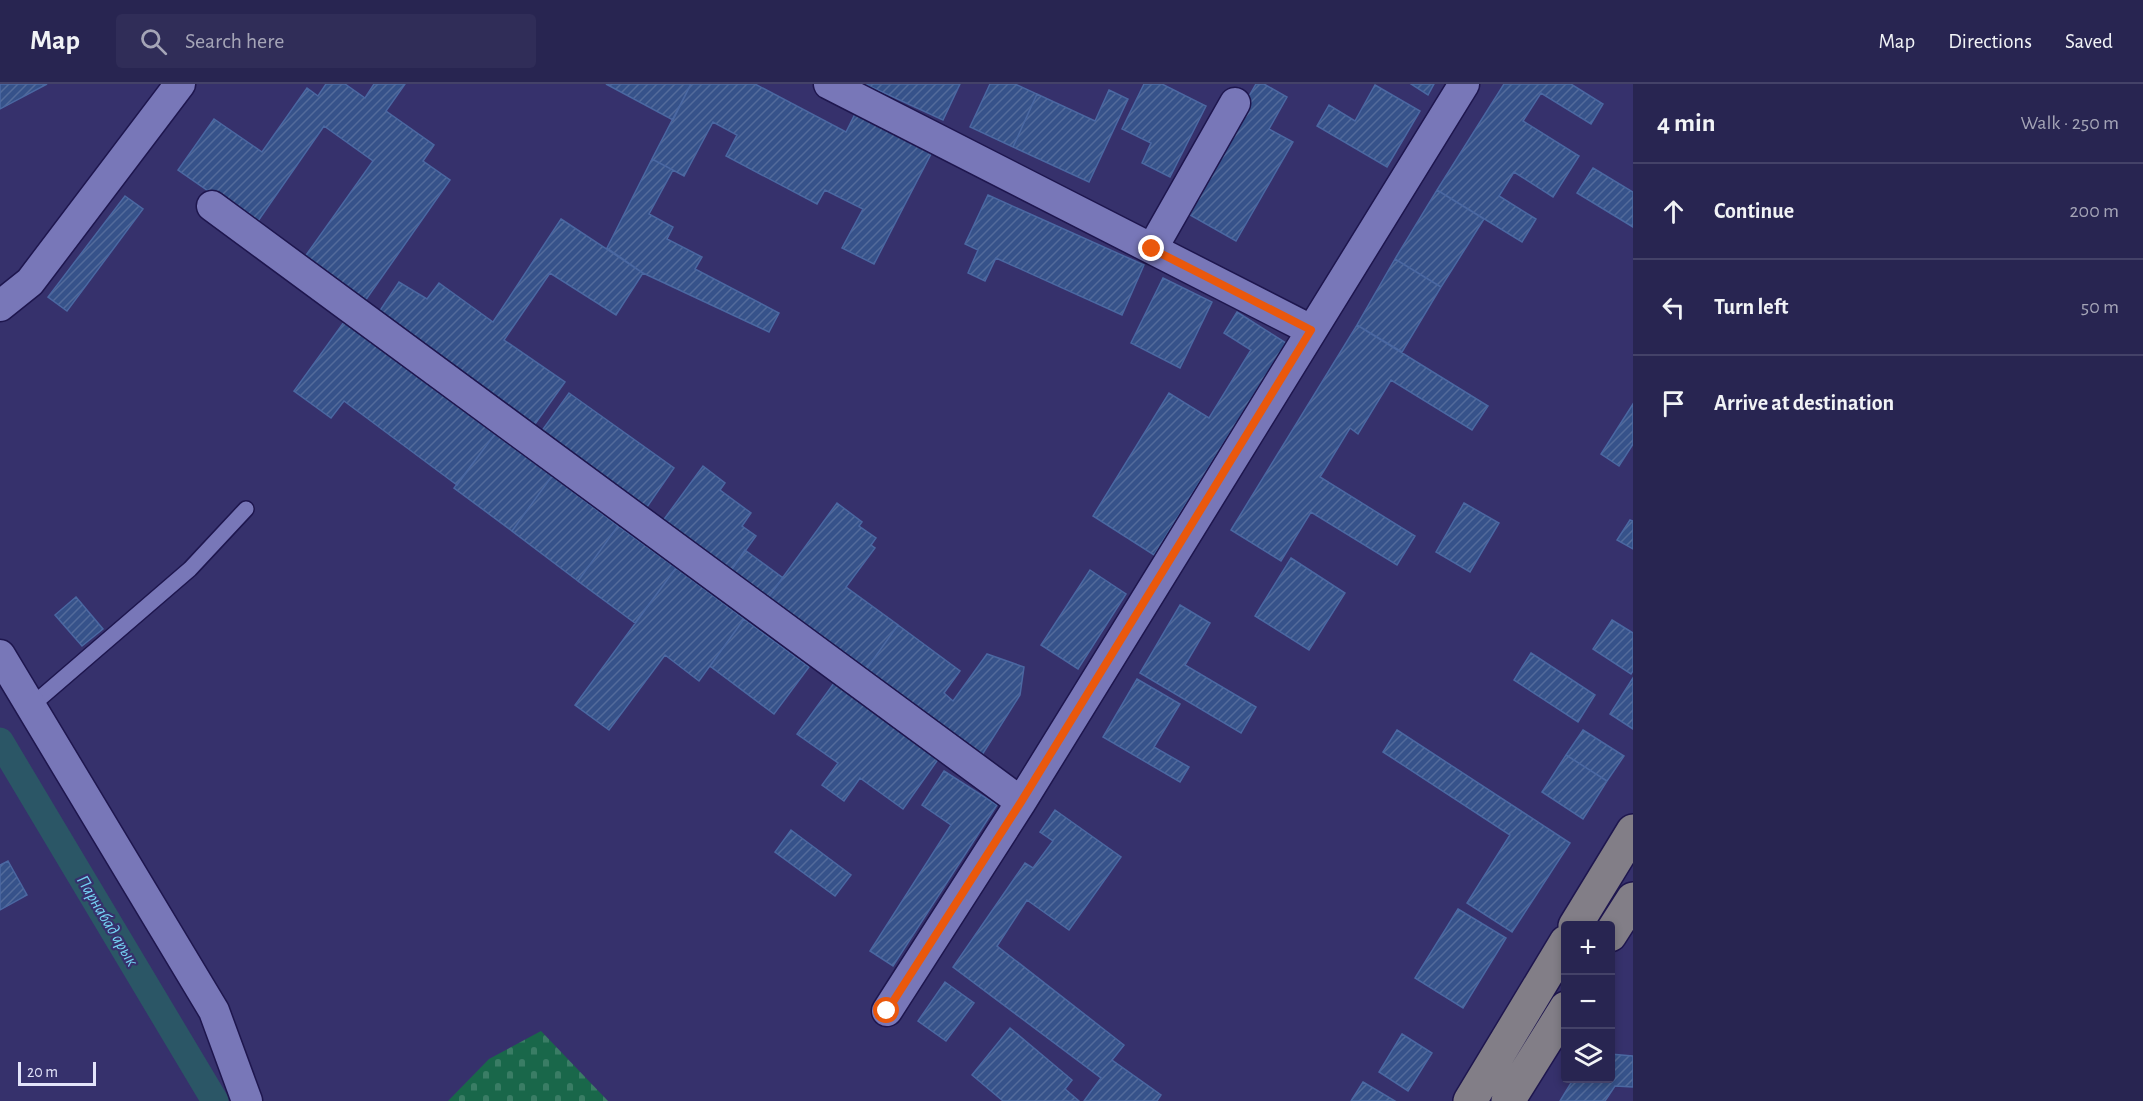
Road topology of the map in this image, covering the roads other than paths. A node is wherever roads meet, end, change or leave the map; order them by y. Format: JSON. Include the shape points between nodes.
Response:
{"nodes":[{"id":1,"x":180,"y":84,"type":"edge"},
{"id":2,"x":829,"y":84,"type":"edge"},
{"id":3,"x":1464,"y":84,"type":"edge"},
{"id":4,"x":1235,"y":103,"type":"dead end"},
{"id":5,"x":212,"y":206,"type":"dead end"},
{"id":6,"x":1152,"y":249,"type":"junction"},
{"id":7,"x":0,"y":306,"type":"edge"},
{"id":8,"x":1311,"y":330,"type":"junction"},
{"id":9,"x":246,"y":509,"type":"dead end"},
{"id":10,"x":0,"y":655,"type":"edge"},
{"id":11,"x":31,"y":706,"type":"junction"},
{"id":12,"x":1021,"y":802,"type":"junction"},
{"id":13,"x":1629,"y":847,"type":"edge"},
{"id":14,"x":1633,"y":899,"type":"edge"},
{"id":15,"x":1578,"y":921,"type":"edge"},
{"id":16,"x":1615,"y":928,"type":"edge"},
{"id":17,"x":1561,"y":950,"type":"edge"},
{"id":18,"x":887,"y":1011,"type":"dead end"},
{"id":19,"x":1561,"y":1016,"type":"edge"},
{"id":20,"x":247,"y":1101,"type":"edge"},
{"id":21,"x":1470,"y":1101,"type":"edge"},
{"id":22,"x":1508,"y":1101,"type":"edge"}],
"edges":[{"from":1,"to":7,"type":"street","via":[[30,282]]},
{"from":2,"to":6,"type":"street"},
{"from":3,"to":8,"type":"street"},
{"from":4,"to":6,"type":"street"},
{"from":5,"to":12,"type":"street"},
{"from":6,"to":8,"type":"street"},
{"from":8,"to":12,"type":"street"},
{"from":9,"to":11,"type":"lane","via":[[190,569]]},
{"from":10,"to":11,"type":"street"},
{"from":11,"to":20,"type":"street","via":[[214,1011]]},
{"from":12,"to":18,"type":"street"},
{"from":13,"to":15,"type":"main road"},
{"from":14,"to":16,"type":"main road"},
{"from":17,"to":21,"type":"main road"},
{"from":19,"to":22,"type":"main road"}]}
